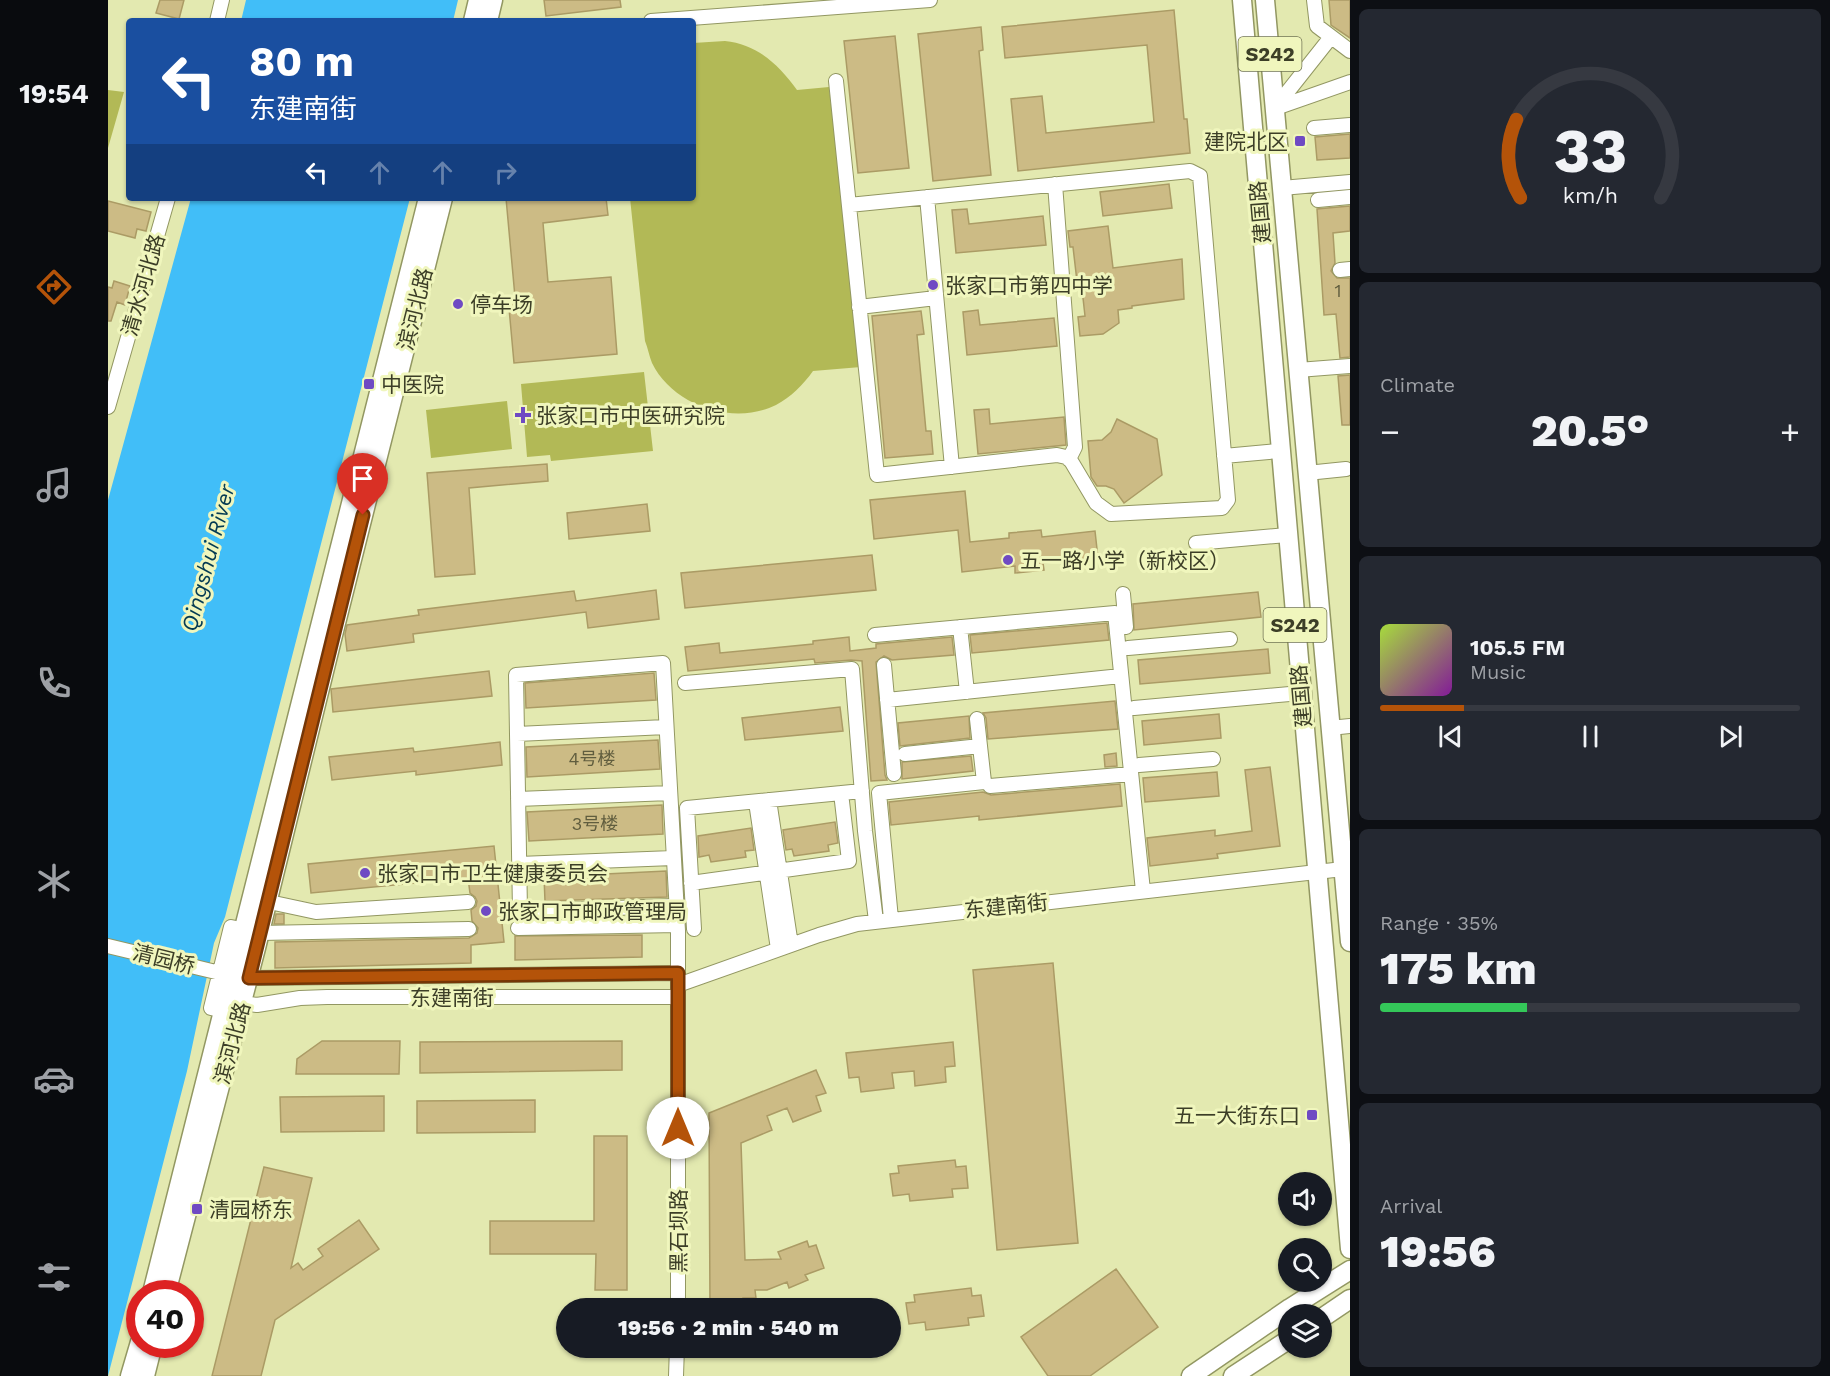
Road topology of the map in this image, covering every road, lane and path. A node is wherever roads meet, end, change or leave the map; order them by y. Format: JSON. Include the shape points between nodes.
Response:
{"nodes":[{"id":1,"x":222,"y":0,"type":"edge"},
{"id":2,"x":478,"y":0,"type":"edge"},
{"id":3,"x":493,"y":0,"type":"edge"},
{"id":4,"x":930,"y":0,"type":"edge"},
{"id":5,"x":1242,"y":0,"type":"edge"},
{"id":6,"x":1265,"y":0,"type":"edge"},
{"id":7,"x":1314,"y":0,"type":"edge"},
{"id":8,"x":863,"y":2,"type":"edge"},
{"id":9,"x":753,"y":7,"type":"edge"},
{"id":10,"x":218,"y":18,"type":"edge"},
{"id":11,"x":474,"y":18,"type":"edge"},
{"id":12,"x":489,"y":18,"type":"edge"},
{"id":13,"x":673,"y":18,"type":"edge"},
{"id":14,"x":1331,"y":37,"type":"junction"},
{"id":15,"x":1350,"y":51,"type":"edge"},
{"id":16,"x":836,"y":81,"type":"dead end"},
{"id":17,"x":1350,"y":82,"type":"edge"},
{"id":18,"x":1274,"y":109,"type":"junction"},
{"id":19,"x":1350,"y":125,"type":"edge"},
{"id":20,"x":1314,"y":128,"type":"dead end"},
{"id":21,"x":1350,"y":182,"type":"edge"},
{"id":22,"x":1055,"y":184,"type":"junction"},
{"id":23,"x":1282,"y":188,"type":"junction"},
{"id":24,"x":927,"y":197,"type":"junction"},
{"id":25,"x":1350,"y":197,"type":"edge"},
{"id":26,"x":1318,"y":200,"type":"dead end"},
{"id":27,"x":167,"y":201,"type":"edge"},
{"id":28,"x":427,"y":201,"type":"edge"},
{"id":29,"x":443,"y":201,"type":"edge"},
{"id":30,"x":849,"y":205,"type":"junction"},
{"id":31,"x":936,"y":298,"type":"junction"},
{"id":32,"x":859,"y":307,"type":"junction"},
{"id":33,"x":1350,"y":366,"type":"edge"},
{"id":34,"x":1298,"y":370,"type":"junction"},
{"id":35,"x":108,"y":407,"type":"edge"},
{"id":36,"x":1305,"y":449,"type":"junction"},
{"id":37,"x":1280,"y":451,"type":"junction"},
{"id":38,"x":1224,"y":456,"type":"junction"},
{"id":39,"x":1069,"y":459,"type":"junction"},
{"id":40,"x":952,"y":467,"type":"junction"},
{"id":41,"x":1346,"y":469,"type":"dead end"},
{"id":42,"x":1307,"y":473,"type":"junction"},
{"id":43,"x":1282,"y":476,"type":"junction"},
{"id":44,"x":1287,"y":535,"type":"junction"},
{"id":45,"x":1196,"y":543,"type":"dead end"},
{"id":46,"x":1123,"y":594,"type":"dead end"},
{"id":47,"x":960,"y":627,"type":"junction"},
{"id":48,"x":875,"y":635,"type":"dead end"},
{"id":49,"x":1230,"y":639,"type":"dead end"},
{"id":50,"x":1128,"y":648,"type":"junction"},
{"id":51,"x":884,"y":665,"type":"dead end"},
{"id":52,"x":1121,"y":676,"type":"junction"},
{"id":53,"x":685,"y":683,"type":"dead end"},
{"id":54,"x":967,"y":692,"type":"junction"},
{"id":55,"x":1301,"y":693,"type":"junction"},
{"id":56,"x":887,"y":700,"type":"junction"},
{"id":57,"x":1134,"y":708,"type":"junction"},
{"id":58,"x":977,"y":719,"type":"dead end"},
{"id":59,"x":1350,"y":726,"type":"edge"},
{"id":60,"x":666,"y":727,"type":"junction"},
{"id":61,"x":1330,"y":728,"type":"junction"},
{"id":62,"x":517,"y":734,"type":"junction"},
{"id":63,"x":980,"y":746,"type":"junction"},
{"id":64,"x":905,"y":754,"type":"dead end"},
{"id":65,"x":1213,"y":759,"type":"dead end"},
{"id":66,"x":1135,"y":770,"type":"junction"},
{"id":67,"x":894,"y":774,"type":"dead end"},
{"id":68,"x":990,"y":786,"type":"dead end"},
{"id":69,"x":862,"y":791,"type":"junction"},
{"id":70,"x":670,"y":793,"type":"junction"},
{"id":71,"x":841,"y":793,"type":"junction"},
{"id":72,"x":518,"y":799,"type":"junction"},
{"id":73,"x":762,"y":801,"type":"junction"},
{"id":74,"x":1145,"y":833,"type":"dead end"},
{"id":75,"x":674,"y":858,"type":"junction"},
{"id":76,"x":519,"y":864,"type":"junction"},
{"id":77,"x":1343,"y":869,"type":"junction"},
{"id":78,"x":773,"y":871,"type":"junction"},
{"id":79,"x":1317,"y":872,"type":"junction"},
{"id":80,"x":691,"y":883,"type":"junction"},
{"id":81,"x":1143,"y":891,"type":"junction"},
{"id":82,"x":260,"y":900,"type":"junction"},
{"id":83,"x":468,"y":902,"type":"dead end"},
{"id":84,"x":676,"y":906,"type":"junction"},
{"id":85,"x":891,"y":919,"type":"junction"},
{"id":86,"x":1349,"y":919,"type":"edge"},
{"id":87,"x":876,"y":921,"type":"junction"},
{"id":88,"x":677,"y":925,"type":"junction"},
{"id":89,"x":518,"y":928,"type":"dead end"},
{"id":90,"x":469,"y":929,"type":"dead end"},
{"id":91,"x":694,"y":929,"type":"dead end"},
{"id":92,"x":245,"y":930,"type":"junction"},
{"id":93,"x":1350,"y":942,"type":"edge"},
{"id":94,"x":108,"y":946,"type":"edge"},
{"id":95,"x":784,"y":947,"type":"junction"},
{"id":96,"x":234,"y":975,"type":"junction"},
{"id":97,"x":678,"y":985,"type":"junction"},
{"id":98,"x":226,"y":1006,"type":"junction"},
{"id":99,"x":1350,"y":1249,"type":"edge"},
{"id":100,"x":1350,"y":1270,"type":"edge"},
{"id":101,"x":155,"y":1280,"type":"edge"},
{"id":102,"x":169,"y":1280,"type":"edge"},
{"id":103,"x":678,"y":1298,"type":"edge"},
{"id":104,"x":1350,"y":1299,"type":"edge"},
{"id":105,"x":1332,"y":1311,"type":"edge"},
{"id":106,"x":1278,"y":1347,"type":"edge"},
{"id":107,"x":135,"y":1358,"type":"edge"},
{"id":108,"x":150,"y":1358,"type":"edge"},
{"id":109,"x":677,"y":1358,"type":"edge"},
{"id":110,"x":1239,"y":1374,"type":"edge"},
{"id":111,"x":130,"y":1376,"type":"edge"},
{"id":112,"x":145,"y":1376,"type":"edge"},
{"id":113,"x":676,"y":1376,"type":"edge"},
{"id":114,"x":1191,"y":1376,"type":"edge"}],
"edges":[{"from":1,"to":10,"type":"street"},
{"from":2,"to":11,"type":"main road"},
{"from":3,"to":12,"type":"main road"},
{"from":4,"to":8,"type":"street"},
{"from":5,"to":37,"type":"main road","name":"建国路","number":"S242"},
{"from":6,"to":18,"type":"main road","name":"建国路","number":"S242"},
{"from":7,"to":14,"type":"street","via":[[1317,26]]},
{"from":8,"to":9,"type":"street"},
{"from":9,"to":13,"type":"street"},
{"from":14,"to":15,"type":"street"},
{"from":14,"to":18,"type":"street"},
{"from":16,"to":30,"type":"street"},
{"from":17,"to":18,"type":"street"},
{"from":18,"to":23,"type":"main road","name":"建国路","number":"S242"},
{"from":19,"to":20,"type":"street"},
{"from":21,"to":23,"type":"street"},
{"from":22,"to":24,"type":"street"},
{"from":22,"to":38,"type":"street","via":[[1190,171],[1200,176]]},
{"from":22,"to":39,"type":"street","via":[[1075,447]]},
{"from":23,"to":34,"type":"main road","name":"建国路","number":"S242"},
{"from":24,"to":30,"type":"street"},
{"from":24,"to":31,"type":"street"},
{"from":25,"to":26,"type":"street"},
{"from":27,"to":35,"type":"street","name":"清水河北路"},
{"from":28,"to":82,"type":"main road","name":"滨河北路"},
{"from":29,"to":82,"type":"main road","name":"滨河北路","via":[[338,615]]},
{"from":30,"to":32,"type":"street"},
{"from":31,"to":32,"type":"street"},
{"from":31,"to":40,"type":"street"},
{"from":32,"to":40,"type":"street","via":[[877,475]]},
{"from":33,"to":34,"type":"street"},
{"from":34,"to":36,"type":"main road","name":"建国路","number":"S242"},
{"from":36,"to":37,"type":"main road"},
{"from":36,"to":42,"type":"main road","name":"建国路","number":"S242"},
{"from":37,"to":38,"type":"street"},
{"from":37,"to":43,"type":"main road","name":"建国路","number":"S242"},
{"from":38,"to":39,"type":"street","via":[[1228,500],[1222,508],[1123,515],[1111,514],[1096,503]]},
{"from":39,"to":40,"type":"street","via":[[1058,455]]},
{"from":41,"to":42,"type":"street"},
{"from":42,"to":43,"type":"main road"},
{"from":42,"to":61,"type":"main road","name":"建国路","number":"S242"},
{"from":43,"to":44,"type":"main road","name":"建国路","number":"S242"},
{"from":44,"to":45,"type":"street"},
{"from":44,"to":55,"type":"main road","name":"建国路","number":"S242"},
{"from":46,"to":50,"type":"street"},
{"from":47,"to":48,"type":"street"},
{"from":47,"to":52,"type":"street","via":[[1115,613]]},
{"from":47,"to":54,"type":"street"},
{"from":49,"to":50,"type":"street"},
{"from":50,"to":57,"type":"street"},
{"from":51,"to":56,"type":"street"},
{"from":52,"to":54,"type":"street"},
{"from":52,"to":66,"type":"street"},
{"from":53,"to":69,"type":"street","via":[[852,669]]},
{"from":54,"to":56,"type":"street"},
{"from":55,"to":57,"type":"street"},
{"from":55,"to":79,"type":"main road","name":"建国路","number":"S242"},
{"from":56,"to":67,"type":"street"},
{"from":57,"to":66,"type":"street"},
{"from":58,"to":63,"type":"street"},
{"from":59,"to":61,"type":"street"},
{"from":60,"to":62,"type":"street"},
{"from":60,"to":62,"type":"street","name":"黑石坝路","via":[[663,663],[516,675]]},
{"from":60,"to":70,"type":"street","name":"黑石坝路"},
{"from":61,"to":77,"type":"main road","name":"建国路","number":"S242"},
{"from":62,"to":72,"type":"street"},
{"from":63,"to":64,"type":"street"},
{"from":63,"to":85,"type":"street","via":[[984,782],[879,793]]},
{"from":65,"to":66,"type":"street"},
{"from":66,"to":68,"type":"street"},
{"from":66,"to":74,"type":"street"},
{"from":66,"to":81,"type":"street"},
{"from":69,"to":71,"type":"street"},
{"from":69,"to":87,"type":"street"},
{"from":70,"to":72,"type":"street"},
{"from":70,"to":75,"type":"street","name":"黑石坝路"},
{"from":71,"to":73,"type":"street"},
{"from":71,"to":78,"type":"street","via":[[849,861]]},
{"from":72,"to":76,"type":"street"},
{"from":73,"to":78,"type":"street"},
{"from":73,"to":80,"type":"street","via":[[687,808]]},
{"from":75,"to":76,"type":"street"},
{"from":75,"to":84,"type":"street","name":"黑石坝路"},
{"from":76,"to":84,"type":"street","via":[[520,911]]},
{"from":77,"to":79,"type":"street","name":"东建南街"},
{"from":77,"to":86,"type":"main road","name":"建国路","number":"S242"},
{"from":78,"to":80,"type":"street"},
{"from":78,"to":95,"type":"street"},
{"from":79,"to":81,"type":"street","name":"东建南街"},
{"from":79,"to":99,"type":"main road","name":"建国路","number":"S242"},
{"from":80,"to":91,"type":"street"},
{"from":81,"to":85,"type":"street","name":"东建南街"},
{"from":82,"to":83,"type":"street","via":[[316,912]]},
{"from":82,"to":92,"type":"main road","name":"滨河北路"},
{"from":84,"to":88,"type":"street","name":"黑石坝路"},
{"from":85,"to":87,"type":"street","name":"东建南街"},
{"from":86,"to":93,"type":"main road","name":"建国路","number":"S242"},
{"from":87,"to":95,"type":"street","name":"东建南街"},
{"from":88,"to":89,"type":"street"},
{"from":88,"to":97,"type":"street","name":"黑石坝路"},
{"from":90,"to":92,"type":"street"},
{"from":92,"to":96,"type":"main road","name":"滨河北路"},
{"from":94,"to":96,"type":"street","name":"清园桥"},
{"from":95,"to":97,"type":"street","name":"东建南街"},
{"from":96,"to":97,"type":"street","name":"东建南街"},
{"from":96,"to":98,"type":"main road","name":"滨河北路"},
{"from":97,"to":98,"type":"street","name":"东建南街","via":[[300,998]]},
{"from":97,"to":103,"type":"street","name":"黑石坝路"},
{"from":98,"to":101,"type":"main road","name":"滨河北路"},
{"from":98,"to":102,"type":"main road","name":"滨河北路"},
{"from":100,"to":114,"type":"main road"},
{"from":104,"to":105,"type":"main road"},
{"from":106,"to":110,"type":"main road"},
{"from":107,"to":111,"type":"main road"},
{"from":108,"to":112,"type":"main road"},
{"from":109,"to":113,"type":"street"}]}
